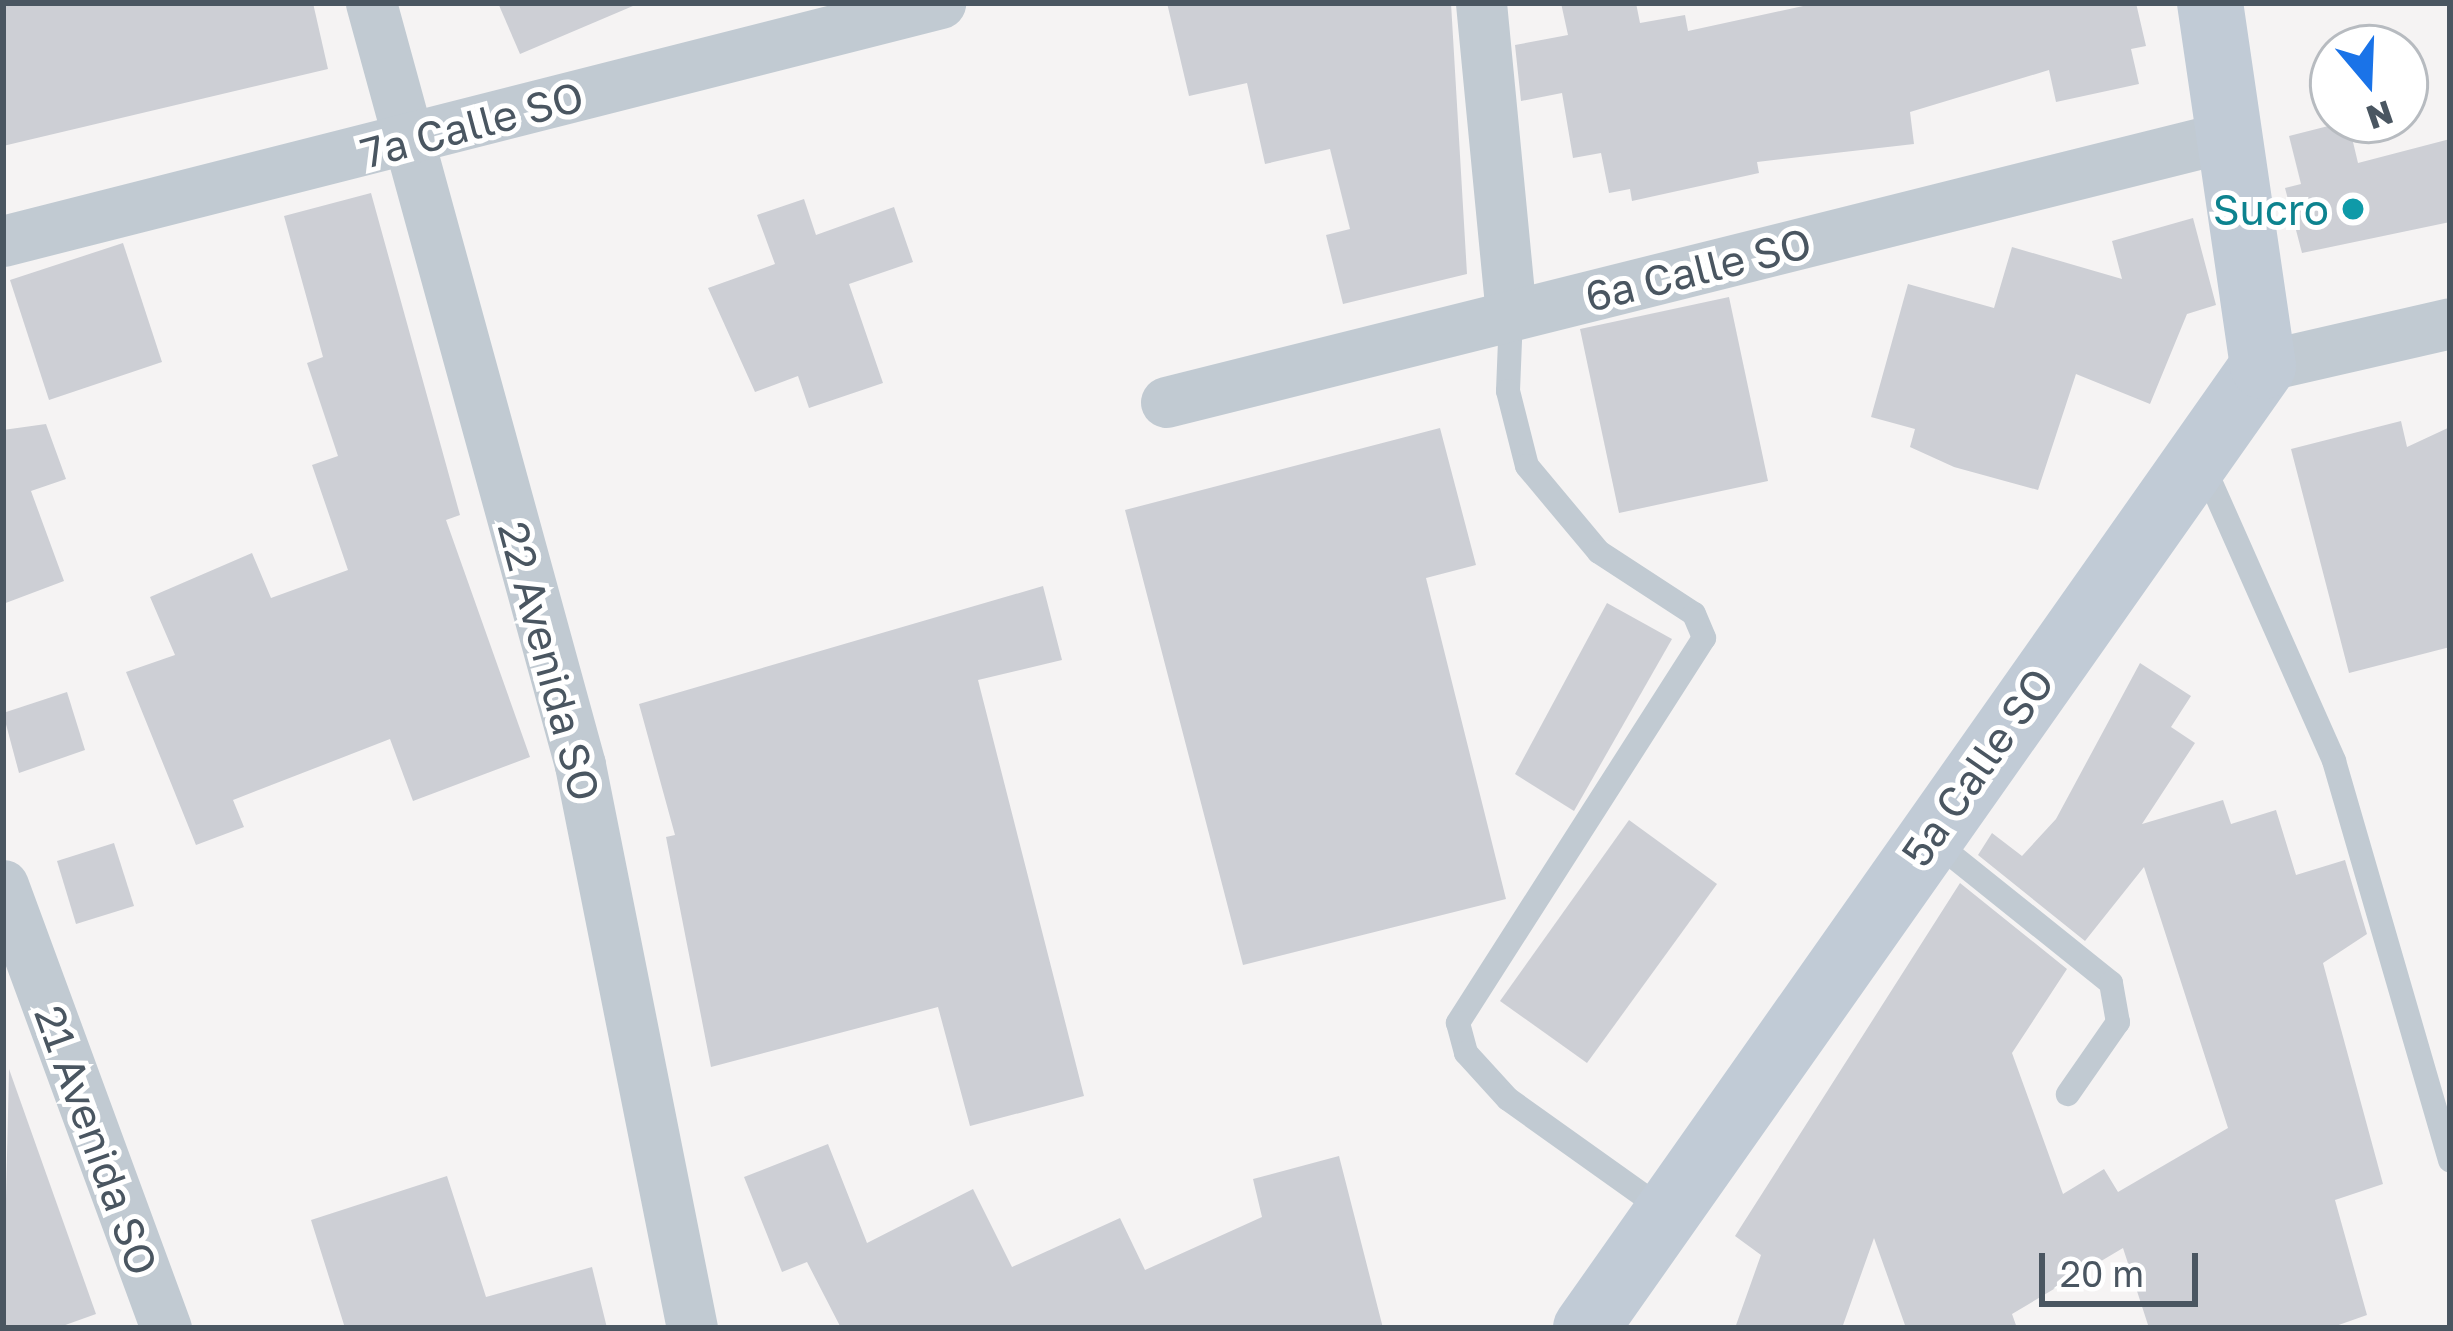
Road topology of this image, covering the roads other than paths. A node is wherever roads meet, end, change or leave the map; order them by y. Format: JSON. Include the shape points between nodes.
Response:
{"nodes":[{"id":1,"x":371,"y":3,"type":"edge"},
{"id":2,"x":940,"y":3,"type":"edge"},
{"id":3,"x":1481,"y":3,"type":"edge"},
{"id":4,"x":2210,"y":3,"type":"edge"},
{"id":5,"x":824,"y":15,"type":"edge"},
{"id":6,"x":2229,"y":136,"type":"junction"},
{"id":7,"x":410,"y":142,"type":"junction"},
{"id":8,"x":3,"y":241,"type":"edge"},
{"id":9,"x":1511,"y":316,"type":"junction"},
{"id":10,"x":2450,"y":323,"type":"edge"},
{"id":11,"x":2263,"y":366,"type":"junction"},
{"id":12,"x":1166,"y":402,"type":"dead end"},
{"id":13,"x":2197,"y":452,"type":"junction"},
{"id":14,"x":1928,"y":836,"type":"junction"},
{"id":15,"x":3,"y":885,"type":"edge"},
{"id":16,"x":2068,"y":1094,"type":"dead end"},
{"id":17,"x":2450,"y":1161,"type":"edge"},
{"id":18,"x":1666,"y":1213,"type":"junction"},
{"id":19,"x":166,"y":1328,"type":"edge"},
{"id":20,"x":692,"y":1328,"type":"edge"},
{"id":21,"x":1586,"y":1328,"type":"edge"}],
"edges":[{"from":1,"to":7,"type":"street","name":"22 Avenida SO"},
{"from":2,"to":5,"type":"street","name":"7a Calle SO"},
{"from":3,"to":9,"type":"street"},
{"from":4,"to":6,"type":"street"},
{"from":5,"to":7,"type":"street","name":"7a Calle SO"},
{"from":6,"to":9,"type":"street","name":"6a Calle SO"},
{"from":6,"to":11,"type":"street"},
{"from":7,"to":8,"type":"street","name":"7a Calle SO"},
{"from":7,"to":20,"type":"street","name":"22 Avenida SO","via":[[580,765]]},
{"from":9,"to":12,"type":"street","name":"6a Calle SO"},
{"from":9,"to":18,"type":"lane","via":[[1508,392],[1527,466],[1599,552],[1694,614],[1704,638],[1458,1023],[1466,1053],[1508,1099]]},
{"from":10,"to":11,"type":"street"},
{"from":11,"to":13,"type":"street","name":"5a Calle SO"},
{"from":13,"to":14,"type":"street","name":"5a Calle SO"},
{"from":13,"to":17,"type":"lane","via":[[2334,761]]},
{"from":14,"to":16,"type":"lane","via":[[2110,983],[2118,1022]]},
{"from":14,"to":18,"type":"street","name":"5a Calle SO"},
{"from":15,"to":19,"type":"street","name":"21 Avenida SO"},
{"from":18,"to":21,"type":"street","name":"5a Calle SO"}]}
